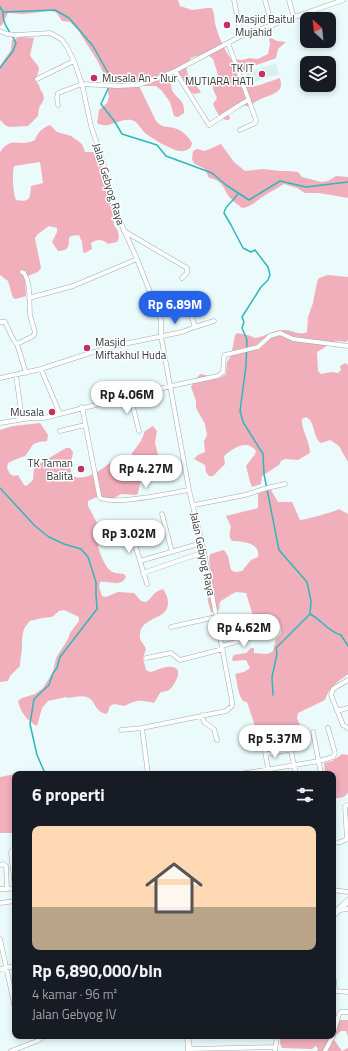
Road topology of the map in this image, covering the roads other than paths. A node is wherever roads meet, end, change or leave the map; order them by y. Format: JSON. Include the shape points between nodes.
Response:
{"nodes":[{"id":1,"x":234,"y":0,"type":"edge"},
{"id":2,"x":265,"y":0,"type":"edge"},
{"id":3,"x":289,"y":0,"type":"edge"},
{"id":4,"x":343,"y":0,"type":"edge"},
{"id":5,"x":294,"y":18,"type":"junction"},
{"id":6,"x":272,"y":26,"type":"junction"},
{"id":7,"x":0,"y":31,"type":"edge"},
{"id":8,"x":241,"y":36,"type":"junction"},
{"id":9,"x":228,"y":43,"type":"junction"},
{"id":10,"x":74,"y":61,"type":"junction"},
{"id":11,"x":175,"y":71,"type":"junction"},
{"id":12,"x":37,"y":79,"type":"dead end"},
{"id":13,"x":82,"y":84,"type":"junction"},
{"id":14,"x":248,"y":100,"type":"junction"},
{"id":15,"x":58,"y":105,"type":"dead end"},
{"id":16,"x":240,"y":130,"type":"dead end"},
{"id":17,"x":124,"y":231,"type":"junction"},
{"id":18,"x":137,"y":259,"type":"junction"},
{"id":19,"x":22,"y":272,"type":"dead end"},
{"id":20,"x":182,"y":278,"type":"dead end"},
{"id":21,"x":29,"y":298,"type":"junction"},
{"id":22,"x":191,"y":315,"type":"dead end"},
{"id":23,"x":214,"y":321,"type":"dead end"},
{"id":24,"x":3,"y":323,"type":"edge"},
{"id":25,"x":195,"y":327,"type":"junction"},
{"id":26,"x":161,"y":336,"type":"junction"},
{"id":27,"x":17,"y":344,"type":"junction"},
{"id":28,"x":348,"y":346,"type":"edge"},
{"id":29,"x":41,"y":369,"type":"junction"},
{"id":30,"x":26,"y":373,"type":"junction"},
{"id":31,"x":16,"y":375,"type":"junction"},
{"id":32,"x":0,"y":378,"type":"edge"},
{"id":33,"x":171,"y":386,"type":"junction"},
{"id":34,"x":130,"y":395,"type":"junction"},
{"id":35,"x":82,"y":407,"type":"junction"},
{"id":36,"x":60,"y":414,"type":"junction"},
{"id":37,"x":22,"y":420,"type":"junction"},
{"id":38,"x":0,"y":424,"type":"edge"},
{"id":39,"x":85,"y":425,"type":"junction"},
{"id":40,"x":60,"y":431,"type":"dead end"},
{"id":41,"x":139,"y":431,"type":"dead end"},
{"id":42,"x":285,"y":484,"type":"dead end"},
{"id":43,"x":189,"y":490,"type":"junction"},
{"id":44,"x":194,"y":505,"type":"junction"},
{"id":45,"x":162,"y":514,"type":"dead end"},
{"id":46,"x":117,"y":534,"type":"dead end"},
{"id":47,"x":202,"y":543,"type":"junction"},
{"id":48,"x":172,"y":552,"type":"junction"},
{"id":49,"x":204,"y":552,"type":"junction"},
{"id":50,"x":142,"y":561,"type":"junction"},
{"id":51,"x":143,"y":573,"type":"junction"},
{"id":52,"x":147,"y":584,"type":"dead end"},
{"id":53,"x":216,"y":617,"type":"junction"},
{"id":54,"x":171,"y":627,"type":"dead end"},
{"id":55,"x":262,"y":634,"type":"dead end"},
{"id":56,"x":223,"y":648,"type":"junction"},
{"id":57,"x":146,"y":658,"type":"dead end"},
{"id":58,"x":348,"y":680,"type":"edge"},
{"id":59,"x":348,"y":708,"type":"edge"},
{"id":60,"x":337,"y":711,"type":"junction"},
{"id":61,"x":202,"y":715,"type":"junction"},
{"id":62,"x":142,"y":728,"type":"junction"},
{"id":63,"x":328,"y":728,"type":"dead end"},
{"id":64,"x":348,"y":728,"type":"edge"},
{"id":65,"x":121,"y":730,"type":"dead end"},
{"id":66,"x":313,"y":732,"type":"dead end"},
{"id":67,"x":217,"y":740,"type":"dead end"},
{"id":68,"x":264,"y":746,"type":"dead end"},
{"id":69,"x":266,"y":754,"type":"junction"},
{"id":70,"x":319,"y":761,"type":"junction"},
{"id":71,"x":294,"y":764,"type":"junction"},
{"id":72,"x":269,"y":769,"type":"junction"},
{"id":73,"x":148,"y":771,"type":"edge"},
{"id":74,"x":257,"y":771,"type":"edge"},
{"id":75,"x":295,"y":771,"type":"edge"},
{"id":76,"x":321,"y":771,"type":"edge"},
{"id":77,"x":348,"y":805,"type":"edge"},
{"id":78,"x":336,"y":843,"type":"edge"},
{"id":79,"x":12,"y":852,"type":"edge"},
{"id":80,"x":12,"y":862,"type":"edge"},
{"id":81,"x":0,"y":865,"type":"edge"},
{"id":82,"x":7,"y":888,"type":"junction"},
{"id":83,"x":12,"y":888,"type":"edge"},
{"id":84,"x":0,"y":889,"type":"edge"},
{"id":85,"x":336,"y":890,"type":"edge"},
{"id":86,"x":348,"y":892,"type":"edge"},
{"id":87,"x":12,"y":901,"type":"edge"},
{"id":88,"x":348,"y":901,"type":"edge"},
{"id":89,"x":0,"y":903,"type":"edge"},
{"id":90,"x":348,"y":909,"type":"edge"},
{"id":91,"x":340,"y":910,"type":"junction"},
{"id":92,"x":336,"y":913,"type":"edge"},
{"id":93,"x":0,"y":939,"type":"edge"},
{"id":94,"x":12,"y":967,"type":"edge"},
{"id":95,"x":6,"y":968,"type":"junction"},
{"id":96,"x":0,"y":970,"type":"edge"},
{"id":97,"x":336,"y":991,"type":"edge"},
{"id":98,"x":348,"y":992,"type":"edge"},
{"id":99,"x":12,"y":995,"type":"edge"},
{"id":100,"x":348,"y":1012,"type":"edge"},
{"id":101,"x":336,"y":1025,"type":"edge"},
{"id":102,"x":41,"y":1039,"type":"edge"},
{"id":103,"x":188,"y":1039,"type":"edge"},
{"id":104,"x":277,"y":1039,"type":"edge"},
{"id":105,"x":331,"y":1039,"type":"edge"},
{"id":106,"x":275,"y":1049,"type":"edge"},
{"id":107,"x":189,"y":1050,"type":"edge"},
{"id":108,"x":11,"y":1051,"type":"edge"},
{"id":109,"x":325,"y":1051,"type":"edge"}],
"edges":[{"from":1,"to":8,"type":"street"},
{"from":2,"to":6,"type":"street"},
{"from":3,"to":5,"type":"street"},
{"from":4,"to":5,"type":"street"},
{"from":5,"to":6,"type":"street"},
{"from":6,"to":8,"type":"street"},
{"from":7,"to":10,"type":"street","name":"Jalan Gebyog Raya","via":[[16,35],[53,34],[64,42]]},
{"from":8,"to":9,"type":"street"},
{"from":9,"to":11,"type":"street"},
{"from":9,"to":14,"type":"street"},
{"from":10,"to":12,"type":"street"},
{"from":10,"to":13,"type":"street","name":"Jalan Gebyog Raya"},
{"from":11,"to":13,"type":"street","via":[[138,85]]},
{"from":11,"to":14,"type":"street","via":[[209,125]]},
{"from":13,"to":15,"type":"street","via":[[58,93]]},
{"from":13,"to":17,"type":"street","name":"Jalan Gebyog Raya","via":[[91,126],[115,210]]},
{"from":14,"to":16,"type":"street","via":[[256,122]]},
{"from":17,"to":18,"type":"street","name":"Jalan Gebyog Raya"},
{"from":17,"to":20,"type":"street","via":[[187,268],[188,271]]},
{"from":18,"to":21,"type":"street","via":[[73,286]]},
{"from":18,"to":26,"type":"street","name":"Jalan Gebyog Raya","via":[[161,320]]},
{"from":19,"to":21,"type":"street","via":[[26,276]]},
{"from":21,"to":27,"type":"street","via":[[35,334]]},
{"from":22,"to":25,"type":"street"},
{"from":23,"to":25,"type":"street"},
{"from":24,"to":27,"type":"street"},
{"from":25,"to":26,"type":"street"},
{"from":26,"to":29,"type":"street","via":[[90,353]]},
{"from":26,"to":33,"type":"street","name":"Jalan Gebyog Raya"},
{"from":27,"to":30,"type":"street"},
{"from":28,"to":33,"type":"street","via":[[293,339],[280,333],[270,336],[258,347],[225,355],[221,374]]},
{"from":29,"to":30,"type":"street"},
{"from":29,"to":36,"type":"street"},
{"from":30,"to":31,"type":"street"},
{"from":31,"to":32,"type":"street"},
{"from":31,"to":37,"type":"street"},
{"from":33,"to":34,"type":"street"},
{"from":33,"to":43,"type":"street","name":"Jalan Gebyog Raya"},
{"from":34,"to":35,"type":"street"},
{"from":34,"to":41,"type":"street"},
{"from":35,"to":36,"type":"street"},
{"from":35,"to":39,"type":"street"},
{"from":36,"to":37,"type":"street"},
{"from":37,"to":38,"type":"street"},
{"from":39,"to":40,"type":"street"},
{"from":39,"to":43,"type":"street","via":[[100,498],[118,500]]},
{"from":42,"to":44,"type":"street"},
{"from":43,"to":44,"type":"street","name":"Jalan Gebyog Raya"},
{"from":44,"to":47,"type":"street","name":"Jalan Gebyog Raya"},
{"from":45,"to":48,"type":"street"},
{"from":46,"to":50,"type":"street","via":[[131,538]]},
{"from":47,"to":48,"type":"street"},
{"from":47,"to":49,"type":"street","name":"Jalan Gebyog Raya"},
{"from":48,"to":50,"type":"street"},
{"from":49,"to":51,"type":"street"},
{"from":49,"to":53,"type":"street","name":"Jalan Gebyog Raya"},
{"from":50,"to":51,"type":"street"},
{"from":51,"to":52,"type":"street"},
{"from":53,"to":54,"type":"street"},
{"from":53,"to":56,"type":"street","name":"Jalan Gebyog Raya"},
{"from":55,"to":56,"type":"street"},
{"from":56,"to":57,"type":"street","via":[[180,660],[171,653]]},
{"from":56,"to":61,"type":"street","name":"Jalan Gebyog Raya","via":[[232,706],[226,710]]},
{"from":58,"to":60,"type":"street","via":[[331,692]]},
{"from":59,"to":60,"type":"street"},
{"from":60,"to":64,"type":"street","via":[[343,725]]},
{"from":61,"to":62,"type":"street","name":"Jalan Gebyog Raya"},
{"from":61,"to":67,"type":"street","via":[[204,722],[214,729]]},
{"from":62,"to":65,"type":"street","name":"Jalan Gebyog Raya"},
{"from":62,"to":73,"type":"street"},
{"from":63,"to":70,"type":"street","via":[[335,753],[333,757]]},
{"from":66,"to":70,"type":"street"},
{"from":68,"to":69,"type":"street"},
{"from":69,"to":71,"type":"street","via":[[291,750]]},
{"from":69,"to":72,"type":"street"},
{"from":70,"to":71,"type":"street"},
{"from":70,"to":76,"type":"street"},
{"from":71,"to":72,"type":"street"},
{"from":71,"to":75,"type":"street"},
{"from":72,"to":74,"type":"street"},
{"from":77,"to":78,"type":"street","via":[[345,806],[347,839]]},
{"from":79,"to":80,"type":"street"},
{"from":81,"to":82,"type":"street","via":[[7,868]]},
{"from":82,"to":83,"type":"street"},
{"from":82,"to":84,"type":"street"},
{"from":85,"to":86,"type":"street"},
{"from":87,"to":89,"type":"street"},
{"from":88,"to":91,"type":"main road"},
{"from":90,"to":91,"type":"street"},
{"from":91,"to":92,"type":"main road"},
{"from":93,"to":95,"type":"street"},
{"from":94,"to":95,"type":"street"},
{"from":95,"to":96,"type":"street"},
{"from":95,"to":99,"type":"street"},
{"from":97,"to":98,"type":"street"},
{"from":100,"to":101,"type":"street","via":[[339,1014]]},
{"from":102,"to":108,"type":"street"},
{"from":103,"to":107,"type":"main road"},
{"from":104,"to":106,"type":"street"},
{"from":105,"to":109,"type":"street"},
{"from":106,"to":107,"type":"street"}]}
